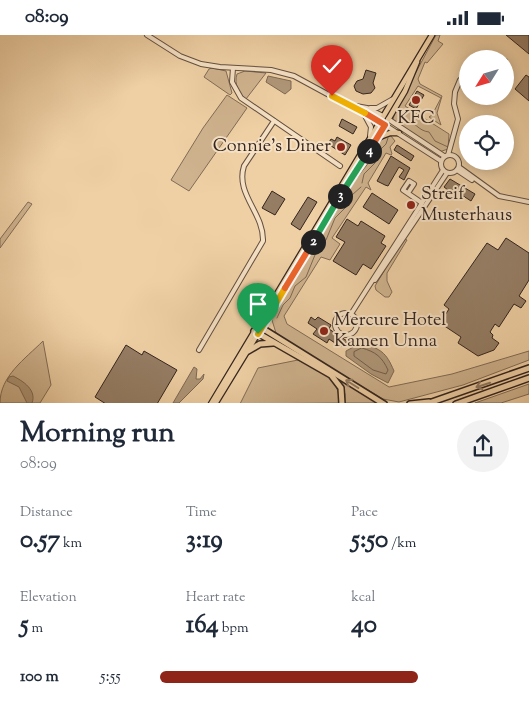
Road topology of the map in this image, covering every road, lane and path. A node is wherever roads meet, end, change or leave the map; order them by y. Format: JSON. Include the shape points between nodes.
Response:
{"nodes":[{"id":1,"x":147,"y":35,"type":"edge"},
{"id":2,"x":432,"y":35,"type":"edge"},
{"id":3,"x":418,"y":58,"type":"junction"},
{"id":4,"x":233,"y":68,"type":"junction"},
{"id":5,"x":459,"y":83,"type":"edge"},
{"id":6,"x":393,"y":99,"type":"junction"},
{"id":7,"x":352,"y":105,"type":"junction"},
{"id":8,"x":367,"y":108,"type":"junction"},
{"id":9,"x":361,"y":111,"type":"junction"},
{"id":10,"x":385,"y":118,"type":"junction"},
{"id":11,"x":274,"y":121,"type":"junction"},
{"id":12,"x":379,"y":122,"type":"junction"},
{"id":13,"x":385,"y":125,"type":"junction"},
{"id":14,"x":399,"y":133,"type":"junction"},
{"id":15,"x":370,"y":136,"type":"junction"},
{"id":16,"x":376,"y":139,"type":"junction"},
{"id":17,"x":448,"y":155,"type":"junction"},
{"id":18,"x":441,"y":161,"type":"junction"},
{"id":19,"x":340,"y":166,"type":"dead end"},
{"id":20,"x":458,"y":169,"type":"junction"},
{"id":21,"x":445,"y":172,"type":"junction"},
{"id":22,"x":408,"y":193,"type":"dead end"},
{"id":23,"x":529,"y":202,"type":"edge"},
{"id":24,"x":423,"y":203,"type":"junction"},
{"id":25,"x":351,"y":314,"type":"junction"},
{"id":26,"x":259,"y":327,"type":"junction"},
{"id":27,"x":256,"y":333,"type":"junction"},
{"id":28,"x":276,"y":344,"type":"junction"},
{"id":29,"x":199,"y":349,"type":"dead end"},
{"id":30,"x":248,"y":351,"type":"junction"},
{"id":31,"x":529,"y":368,"type":"edge"},
{"id":32,"x":529,"y":378,"type":"edge"},
{"id":33,"x":467,"y":400,"type":"junction"},
{"id":34,"x":435,"y":401,"type":"junction"},
{"id":35,"x":211,"y":403,"type":"edge"},
{"id":36,"x":215,"y":403,"type":"edge"},
{"id":37,"x":342,"y":403,"type":"edge"},
{"id":38,"x":384,"y":403,"type":"edge"},
{"id":39,"x":410,"y":403,"type":"edge"},
{"id":40,"x":426,"y":403,"type":"edge"},
{"id":41,"x":456,"y":403,"type":"edge"},
{"id":42,"x":460,"y":403,"type":"edge"}],
"edges":[{"from":1,"to":4,"type":"street","via":[[191,61]]},
{"from":2,"to":3,"type":"main road"},
{"from":3,"to":6,"type":"main road"},
{"from":3,"to":10,"type":"main road","via":[[414,73]]},
{"from":4,"to":7,"type":"street","via":[[285,73]]},
{"from":4,"to":11,"type":"street","via":[[232,82],[237,95]]},
{"from":5,"to":17,"type":"street","via":[[454,104],[458,119]]},
{"from":6,"to":8,"type":"street"},
{"from":6,"to":10,"type":"main road"},
{"from":7,"to":8,"type":"street"},
{"from":7,"to":9,"type":"street"},
{"from":8,"to":10,"type":"street"},
{"from":9,"to":12,"type":"street"},
{"from":9,"to":15,"type":"street","via":[[369,121]]},
{"from":10,"to":12,"type":"main road"},
{"from":10,"to":13,"type":"main road"},
{"from":10,"to":17,"type":"street"},
{"from":11,"to":19,"type":"street"},
{"from":11,"to":29,"type":"street","via":[[242,173],[243,187],[262,229],[263,241]]},
{"from":12,"to":13,"type":"main road"},
{"from":12,"to":15,"type":"main road"},
{"from":13,"to":14,"type":"street"},
{"from":13,"to":16,"type":"main road"},
{"from":14,"to":16,"type":"main road"},
{"from":14,"to":18,"type":"street"},
{"from":15,"to":26,"type":"main road"},
{"from":16,"to":26,"type":"main road"},
{"from":17,"to":18,"type":"street"},
{"from":17,"to":20,"type":"street","via":[[459,161]]},
{"from":18,"to":21,"type":"street"},
{"from":20,"to":21,"type":"street"},
{"from":20,"to":23,"type":"street","via":[[505,198]]},
{"from":21,"to":24,"type":"street"},
{"from":22,"to":24,"type":"street"},
{"from":24,"to":25,"type":"street"},
{"from":25,"to":25,"type":"street","via":[[344,313],[336,319],[336,328],[341,333],[348,335],[356,329],[357,322]]},
{"from":26,"to":27,"type":"main road"},
{"from":38,"to":26,"type":"highway","one_way":true},
{"from":27,"to":28,"type":"highway"},
{"from":27,"to":30,"type":"main road"},
{"from":27,"to":35,"type":"main road"},
{"from":28,"to":30,"type":"highway","via":[[260,344]]},
{"from":28,"to":37,"type":"highway","via":[[331,375],[341,388]]},
{"from":30,"to":36,"type":"main road"},
{"from":31,"to":34,"type":"highway","one_way":true},
{"from":32,"to":33,"type":"highway"},
{"from":33,"to":41,"type":"highway"},
{"from":33,"to":42,"type":"highway"},
{"from":34,"to":39,"type":"highway"},
{"from":34,"to":40,"type":"highway"}]}
